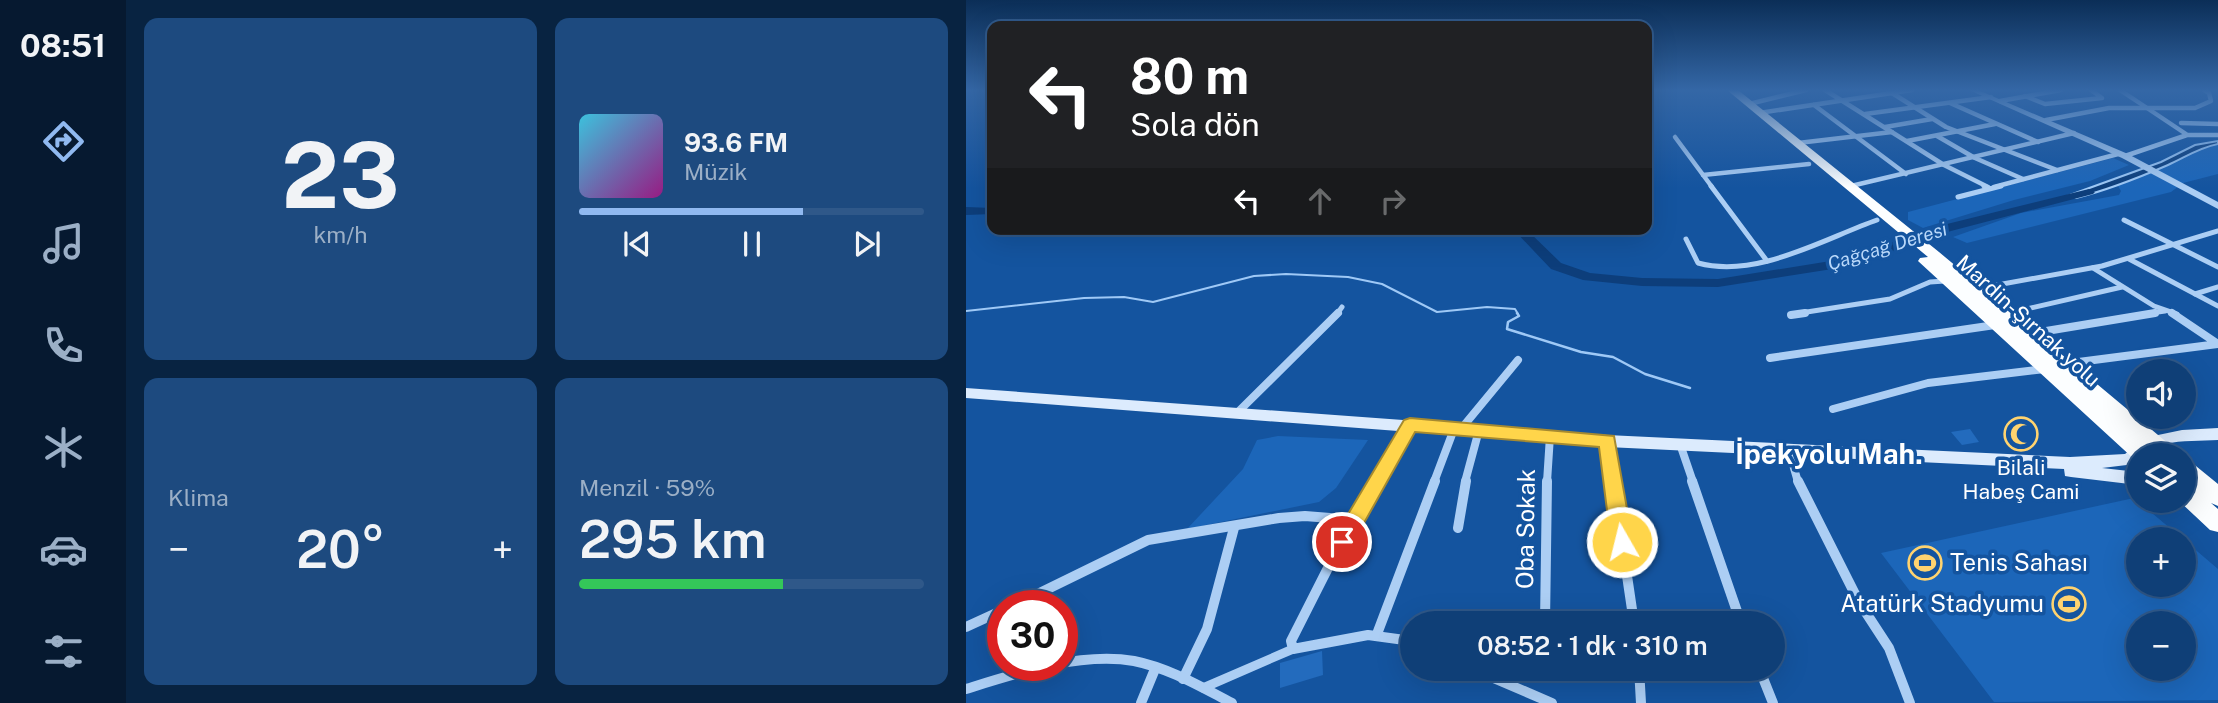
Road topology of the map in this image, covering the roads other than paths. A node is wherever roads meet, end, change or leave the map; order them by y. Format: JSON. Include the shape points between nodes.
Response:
{"nodes":[{"id":1,"x":1760,"y":123,"type":"edge"},
{"id":2,"x":1772,"y":123,"type":"edge"},
{"id":3,"x":1837,"y":123,"type":"edge"},
{"id":4,"x":1878,"y":123,"type":"edge"},
{"id":5,"x":1909,"y":123,"type":"edge"},
{"id":6,"x":1939,"y":123,"type":"edge"},
{"id":7,"x":2052,"y":123,"type":"edge"},
{"id":8,"x":2170,"y":123,"type":"edge"},
{"id":9,"x":2181,"y":123,"type":"dead end"},
{"id":10,"x":1996,"y":124,"type":"joint"},
{"id":11,"x":2218,"y":124,"type":"edge"},
{"id":12,"x":1884,"y":127,"type":"junction"},
{"id":13,"x":1893,"y":132,"type":"junction"},
{"id":14,"x":1957,"y":132,"type":"junction"},
{"id":15,"x":2074,"y":133,"type":"junction"},
{"id":16,"x":2187,"y":135,"type":"junction"},
{"id":17,"x":2218,"y":135,"type":"edge"},
{"id":18,"x":1855,"y":136,"type":"junction"},
{"id":19,"x":1937,"y":136,"type":"junction"},
{"id":20,"x":1675,"y":137,"type":"dead end"},
{"id":21,"x":1906,"y":141,"type":"junction"},
{"id":22,"x":2039,"y":142,"type":"junction"},
{"id":23,"x":1798,"y":143,"type":"junction"},
{"id":24,"x":2003,"y":150,"type":"junction"},
{"id":25,"x":2125,"y":157,"type":"junction"},
{"id":26,"x":1975,"y":158,"type":"junction"},
{"id":27,"x":1809,"y":164,"type":"junction"},
{"id":28,"x":1944,"y":165,"type":"junction"},
{"id":29,"x":2057,"y":170,"type":"junction"},
{"id":30,"x":1906,"y":174,"type":"junction"},
{"id":31,"x":1703,"y":175,"type":"junction"},
{"id":32,"x":2023,"y":179,"type":"junction"},
{"id":33,"x":2167,"y":179,"type":"joint"},
{"id":34,"x":1851,"y":186,"type":"junction"},
{"id":35,"x":1989,"y":188,"type":"junction"},
{"id":36,"x":1958,"y":197,"type":"dead end"},
{"id":37,"x":2218,"y":206,"type":"edge"},
{"id":38,"x":1877,"y":220,"type":"junction"},
{"id":39,"x":2124,"y":220,"type":"dead end"},
{"id":40,"x":2218,"y":231,"type":"edge"},
{"id":41,"x":1900,"y":232,"type":"junction"},
{"id":42,"x":1686,"y":239,"type":"dead end"},
{"id":43,"x":2175,"y":246,"type":"junction"},
{"id":44,"x":1927,"y":256,"type":"junction"},
{"id":45,"x":2129,"y":259,"type":"junction"},
{"id":46,"x":1767,"y":261,"type":"junction"},
{"id":47,"x":2218,"y":267,"type":"edge"},
{"id":48,"x":2093,"y":268,"type":"junction"},
{"id":49,"x":1945,"y":281,"type":"junction"},
{"id":50,"x":2122,"y":287,"type":"junction"},
{"id":51,"x":2218,"y":287,"type":"edge"},
{"id":52,"x":1975,"y":289,"type":"junction"},
{"id":53,"x":2195,"y":294,"type":"junction"},
{"id":54,"x":2218,"y":306,"type":"edge"},
{"id":55,"x":1342,"y":307,"type":"dead end"},
{"id":56,"x":2165,"y":310,"type":"junction"},
{"id":57,"x":1791,"y":315,"type":"dead end"},
{"id":58,"x":2000,"y":320,"type":"junction"},
{"id":59,"x":2028,"y":334,"type":"junction"},
{"id":60,"x":1770,"y":358,"type":"dead end"},
{"id":61,"x":1518,"y":360,"type":"dead end"},
{"id":62,"x":2054,"y":366,"type":"junction"},
{"id":63,"x":966,"y":393,"type":"edge"},
{"id":64,"x":1833,"y":409,"type":"dead end"},
{"id":65,"x":1238,"y":412,"type":"junction"},
{"id":66,"x":1410,"y":425,"type":"junction"},
{"id":67,"x":1458,"y":429,"type":"junction"},
{"id":68,"x":1479,"y":430,"type":"junction"},
{"id":69,"x":1550,"y":436,"type":"junction"},
{"id":70,"x":2218,"y":436,"type":"edge"},
{"id":71,"x":1607,"y":441,"type":"junction"},
{"id":72,"x":2145,"y":443,"type":"edge"},
{"id":73,"x":2186,"y":443,"type":"edge"},
{"id":74,"x":1680,"y":444,"type":"junction"},
{"id":75,"x":1789,"y":451,"type":"junction"},
{"id":76,"x":1829,"y":453,"type":"junction"},
{"id":77,"x":2126,"y":460,"type":"edge"},
{"id":78,"x":2126,"y":477,"type":"edge"},
{"id":79,"x":2196,"y":478,"type":"edge"},
{"id":80,"x":2218,"y":496,"type":"edge"},
{"id":81,"x":2196,"y":504,"type":"edge"},
{"id":82,"x":1355,"y":520,"type":"junction"},
{"id":83,"x":2218,"y":523,"type":"edge"},
{"id":84,"x":1234,"y":528,"type":"junction"},
{"id":85,"x":1458,"y":528,"type":"dead end"},
{"id":86,"x":1045,"y":590,"type":"edge"},
{"id":87,"x":1545,"y":611,"type":"edge"},
{"id":88,"x":1632,"y":611,"type":"edge"},
{"id":89,"x":1737,"y":611,"type":"edge"},
{"id":90,"x":987,"y":617,"type":"edge"},
{"id":91,"x":966,"y":627,"type":"edge"},
{"id":92,"x":1377,"y":634,"type":"junction"},
{"id":93,"x":1400,"y":637,"type":"edge"},
{"id":94,"x":1293,"y":649,"type":"junction"},
{"id":95,"x":1155,"y":669,"type":"junction"},
{"id":96,"x":1183,"y":679,"type":"junction"},
{"id":97,"x":1500,"y":681,"type":"edge"},
{"id":98,"x":1640,"y":681,"type":"edge"},
{"id":99,"x":1764,"y":681,"type":"edge"},
{"id":100,"x":1203,"y":688,"type":"junction"},
{"id":101,"x":966,"y":689,"type":"edge"},
{"id":102,"x":1141,"y":703,"type":"edge"},
{"id":103,"x":1232,"y":703,"type":"edge"},
{"id":104,"x":1552,"y":703,"type":"edge"},
{"id":105,"x":1641,"y":703,"type":"edge"},
{"id":106,"x":1773,"y":703,"type":"edge"},
{"id":107,"x":1910,"y":703,"type":"edge"}],
"edges":[{"from":1,"to":27,"type":"highway","name":"Mardin-Şırnak yolu"},
{"from":2,"to":23,"type":"highway","name":"Mardin-Şırnak yolu"},
{"from":3,"to":18,"type":"street"},
{"from":4,"to":12,"type":"street"},
{"from":5,"to":12,"type":"street"},
{"from":6,"to":14,"type":"street"},
{"from":7,"to":15,"type":"street"},
{"from":8,"to":16,"type":"street"},
{"from":9,"to":11,"type":"street"},
{"from":10,"to":14,"type":"street"},
{"from":10,"to":22,"type":"street"},
{"from":12,"to":13,"type":"street"},
{"from":13,"to":18,"type":"street"},
{"from":13,"to":21,"type":"street"},
{"from":14,"to":19,"type":"street"},
{"from":14,"to":24,"type":"street"},
{"from":15,"to":22,"type":"street"},
{"from":15,"to":25,"type":"street"},
{"from":16,"to":17,"type":"street"},
{"from":16,"to":25,"type":"street"},
{"from":18,"to":23,"type":"street"},
{"from":18,"to":30,"type":"street"},
{"from":19,"to":21,"type":"street"},
{"from":19,"to":26,"type":"street"},
{"from":20,"to":31,"type":"street"},
{"from":21,"to":28,"type":"street"},
{"from":22,"to":24,"type":"street"},
{"from":23,"to":34,"type":"highway","name":"Mardin-Şırnak yolu"},
{"from":24,"to":26,"type":"street"},
{"from":24,"to":29,"type":"street"},
{"from":25,"to":29,"type":"street"},
{"from":25,"to":33,"type":"street"},
{"from":26,"to":28,"type":"street"},
{"from":26,"to":32,"type":"street"},
{"from":27,"to":31,"type":"street"},
{"from":27,"to":38,"type":"highway","name":"Mardin-Şırnak yolu"},
{"from":28,"to":30,"type":"street"},
{"from":28,"to":35,"type":"street"},
{"from":29,"to":32,"type":"street"},
{"from":30,"to":34,"type":"street"},
{"from":31,"to":46,"type":"street"},
{"from":32,"to":35,"type":"street"},
{"from":33,"to":37,"type":"street"},
{"from":34,"to":41,"type":"highway","name":"Mardin-Şırnak yolu"},
{"from":35,"to":36,"type":"street"},
{"from":38,"to":41,"type":"highway","name":"Mardin-Şırnak yolu"},
{"from":38,"to":46,"type":"street"},
{"from":39,"to":43,"type":"street"},
{"from":40,"to":43,"type":"street"},
{"from":41,"to":44,"type":"highway","name":"Mardin-Şırnak yolu"},
{"from":42,"to":46,"type":"street","via":[[1698,263],[1705,267],[1725,270]]},
{"from":43,"to":45,"type":"street"},
{"from":43,"to":47,"type":"street"},
{"from":44,"to":49,"type":"highway","name":"Mardin-Şırnak yolu"},
{"from":44,"to":52,"type":"highway","name":"Mardin-Şırnak yolu"},
{"from":45,"to":48,"type":"street"},
{"from":45,"to":53,"type":"street"},
{"from":48,"to":50,"type":"street"},
{"from":48,"to":52,"type":"street"},
{"from":49,"to":57,"type":"street","via":[[1930,282],[1890,299]]},
{"from":49,"to":58,"type":"highway","name":"Mardin-Şırnak yolu"},
{"from":50,"to":56,"type":"street"},
{"from":50,"to":58,"type":"street"},
{"from":51,"to":53,"type":"street"},
{"from":52,"to":58,"type":"highway","name":"Mardin-Şırnak yolu"},
{"from":53,"to":54,"type":"street"},
{"from":55,"to":65,"type":"street"},
{"from":56,"to":59,"type":"street"},
{"from":56,"to":62,"type":"street","via":[[2218,344]]},
{"from":58,"to":59,"type":"highway","name":"Mardin-Şırnak yolu"},
{"from":58,"to":60,"type":"street"},
{"from":58,"to":62,"type":"highway","name":"Mardin-Şırnak yolu"},
{"from":59,"to":62,"type":"highway","name":"Mardin-Şırnak yolu"},
{"from":61,"to":67,"type":"street"},
{"from":62,"to":64,"type":"street","via":[[1928,383]]},
{"from":62,"to":72,"type":"highway","name":"Mardin-Şırnak yolu"},
{"from":63,"to":65,"type":"main road"},
{"from":65,"to":66,"type":"main road"},
{"from":66,"to":67,"type":"main road"},
{"from":66,"to":82,"type":"street"},
{"from":67,"to":68,"type":"main road"},
{"from":67,"to":92,"type":"street"},
{"from":68,"to":69,"type":"main road"},
{"from":68,"to":85,"type":"street"},
{"from":69,"to":71,"type":"main road"},
{"from":69,"to":87,"type":"street","name":"Oba Sokak","via":[[1544,520]]},
{"from":70,"to":73,"type":"main road"},
{"from":71,"to":74,"type":"main road"},
{"from":71,"to":88,"type":"street"},
{"from":74,"to":75,"type":"main road"},
{"from":74,"to":89,"type":"street"},
{"from":75,"to":76,"type":"main road"},
{"from":75,"to":107,"type":"street","via":[[1801,492],[1859,602],[1889,648]]},
{"from":76,"to":77,"type":"main road","via":[[2070,463]]},
{"from":76,"to":78,"type":"main road"},
{"from":79,"to":80,"type":"highway"},
{"from":81,"to":83,"type":"highway"},
{"from":82,"to":84,"type":"street","via":[[1305,516]]},
{"from":82,"to":94,"type":"street","via":[[1291,641]]},
{"from":84,"to":86,"type":"street","via":[[1147,540]]},
{"from":84,"to":96,"type":"street","via":[[1207,629]]},
{"from":90,"to":91,"type":"street"},
{"from":92,"to":93,"type":"street"},
{"from":92,"to":94,"type":"street"},
{"from":94,"to":100,"type":"street"},
{"from":95,"to":96,"type":"street"},
{"from":95,"to":101,"type":"street","via":[[1131,661],[1071,664]]},
{"from":95,"to":102,"type":"street"},
{"from":96,"to":100,"type":"street"},
{"from":97,"to":104,"type":"street"},
{"from":98,"to":105,"type":"street"},
{"from":99,"to":106,"type":"street"},
{"from":100,"to":103,"type":"street"}]}
